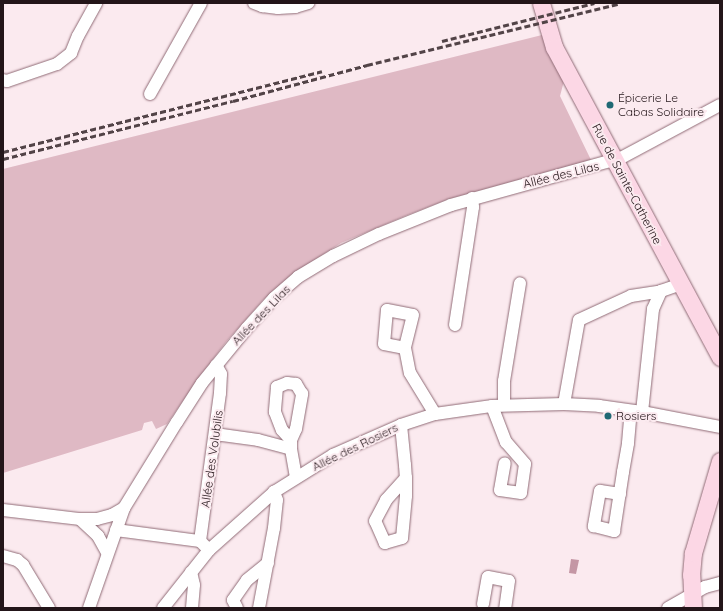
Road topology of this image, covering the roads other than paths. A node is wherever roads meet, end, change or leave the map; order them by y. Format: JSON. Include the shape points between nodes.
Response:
{"nodes":[{"id":1,"x":96,"y":3,"type":"edge"},
{"id":2,"x":200,"y":3,"type":"edge"},
{"id":3,"x":254,"y":3,"type":"edge"},
{"id":4,"x":308,"y":3,"type":"edge"},
{"id":5,"x":541,"y":5,"type":"edge"},
{"id":6,"x":3,"y":80,"type":"edge"},
{"id":7,"x":150,"y":94,"type":"dead end"},
{"id":8,"x":720,"y":105,"type":"edge"},
{"id":9,"x":615,"y":160,"type":"junction"},
{"id":10,"x":472,"y":198,"type":"junction"},
{"id":11,"x":520,"y":283,"type":"dead end"},
{"id":12,"x":682,"y":284,"type":"junction"},
{"id":13,"x":661,"y":291,"type":"junction"},
{"id":14,"x":455,"y":325,"type":"dead end"},
{"id":15,"x":405,"y":348,"type":"dead end"},
{"id":16,"x":720,"y":357,"type":"edge"},
{"id":17,"x":216,"y":364,"type":"junction"},
{"id":18,"x":564,"y":404,"type":"junction"},
{"id":19,"x":498,"y":405,"type":"junction"},
{"id":20,"x":636,"y":411,"type":"junction"},
{"id":21,"x":435,"y":414,"type":"junction"},
{"id":22,"x":401,"y":424,"type":"junction"},
{"id":23,"x":720,"y":427,"type":"edge"},
{"id":24,"x":215,"y":434,"type":"junction"},
{"id":25,"x":720,"y":461,"type":"edge"},
{"id":26,"x":505,"y":463,"type":"dead end"},
{"id":27,"x":296,"y":476,"type":"junction"},
{"id":28,"x":406,"y":478,"type":"junction"},
{"id":29,"x":274,"y":492,"type":"junction"},
{"id":30,"x":620,"y":494,"type":"dead end"},
{"id":31,"x":124,"y":508,"type":"junction"},
{"id":32,"x":3,"y":510,"type":"edge"},
{"id":33,"x":80,"y":519,"type":"junction"},
{"id":34,"x":116,"y":530,"type":"junction"},
{"id":35,"x":200,"y":541,"type":"junction"},
{"id":36,"x":209,"y":550,"type":"junction"},
{"id":37,"x":107,"y":552,"type":"junction"},
{"id":38,"x":3,"y":556,"type":"edge"},
{"id":39,"x":268,"y":563,"type":"junction"},
{"id":40,"x":191,"y":572,"type":"junction"},
{"id":41,"x":720,"y":583,"type":"edge"},
{"id":42,"x":692,"y":601,"type":"edge"},
{"id":43,"x":483,"y":604,"type":"dead end"},
{"id":44,"x":48,"y":608,"type":"edge"},
{"id":45,"x":89,"y":608,"type":"edge"},
{"id":46,"x":163,"y":608,"type":"edge"},
{"id":47,"x":192,"y":608,"type":"edge"},
{"id":48,"x":237,"y":608,"type":"edge"},
{"id":49,"x":260,"y":608,"type":"edge"},
{"id":50,"x":505,"y":608,"type":"edge"},
{"id":51,"x":668,"y":608,"type":"edge"}],
"edges":[{"from":1,"to":6,"type":"street","via":[[71,53],[57,64],[7,81]]},
{"from":2,"to":7,"type":"street"},
{"from":3,"to":4,"type":"street","via":[[278,8]]},
{"from":5,"to":9,"type":"street","name":"Rue de Sainte-Catherine","via":[[554,47]]},
{"from":8,"to":9,"type":"street","name":"Allée des Lilas"},
{"from":9,"to":10,"type":"street","name":"Allée des Lilas"},
{"from":9,"to":12,"type":"street","name":"Rue de Sainte-Catherine"},
{"from":10,"to":14,"type":"street","via":[[473,207]]},
{"from":10,"to":17,"type":"street","name":"Allée des Lilas","via":[[379,234],[333,256],[298,277],[274,298]]},
{"from":11,"to":19,"type":"street"},
{"from":12,"to":13,"type":"street"},
{"from":12,"to":16,"type":"street","name":"Rue de Sainte-Catherine"},
{"from":13,"to":18,"type":"street","via":[[631,296],[579,320]]},
{"from":13,"to":20,"type":"street","via":[[653,309]]},
{"from":15,"to":21,"type":"street","via":[[410,373]]},
{"from":17,"to":24,"type":"street","name":"Allée des Volubilis","via":[[221,374]]},
{"from":17,"to":31,"type":"street","name":"Allée des Lilas","via":[[176,422]]},
{"from":18,"to":19,"type":"street","name":"Allée des Rosiers"},
{"from":18,"to":20,"type":"street","name":"Allée des Rosiers"},
{"from":19,"to":21,"type":"street","name":"Allée des Rosiers"},
{"from":19,"to":26,"type":"street","via":[[506,442],[526,464],[521,493],[500,490]]},
{"from":20,"to":23,"type":"street","name":"Allée des Rosiers"},
{"from":20,"to":30,"type":"street"},
{"from":21,"to":22,"type":"street","name":"Allée des Rosiers"},
{"from":22,"to":27,"type":"street","name":"Allée des Rosiers","via":[[333,455]]},
{"from":22,"to":28,"type":"street"},
{"from":24,"to":27,"type":"street","via":[[291,444]]},
{"from":24,"to":35,"type":"street","name":"Allée des Volubilis"},
{"from":25,"to":42,"type":"street","via":[[693,553]]},
{"from":27,"to":29,"type":"street","name":"Allée des Rosiers"},
{"from":28,"to":28,"type":"street","via":[[402,538],[385,543],[375,521],[386,500]]},
{"from":29,"to":36,"type":"street","name":"Allée des Rosiers"},
{"from":29,"to":39,"type":"street","via":[[277,500]]},
{"from":31,"to":33,"type":"street","via":[[105,517]]},
{"from":31,"to":34,"type":"street","name":"Allée des Lilas"},
{"from":32,"to":33,"type":"street"},
{"from":33,"to":37,"type":"street","via":[[98,536]]},
{"from":34,"to":35,"type":"street"},
{"from":34,"to":37,"type":"street","name":"Allée des Lilas"},
{"from":35,"to":36,"type":"street"},
{"from":36,"to":40,"type":"street","name":"Allée des Rosiers"},
{"from":37,"to":45,"type":"street","name":"Allée des Lilas"},
{"from":38,"to":44,"type":"street","via":[[17,560],[23,565]]},
{"from":39,"to":48,"type":"street","via":[[247,580],[233,600]]},
{"from":39,"to":49,"type":"street"},
{"from":40,"to":46,"type":"street","name":"Allée des Rosiers"},
{"from":40,"to":47,"type":"street","via":[[194,585]]},
{"from":41,"to":42,"type":"street","via":[[705,587]]},
{"from":42,"to":51,"type":"street"},
{"from":43,"to":50,"type":"street","via":[[488,577],[509,581]]}]}
